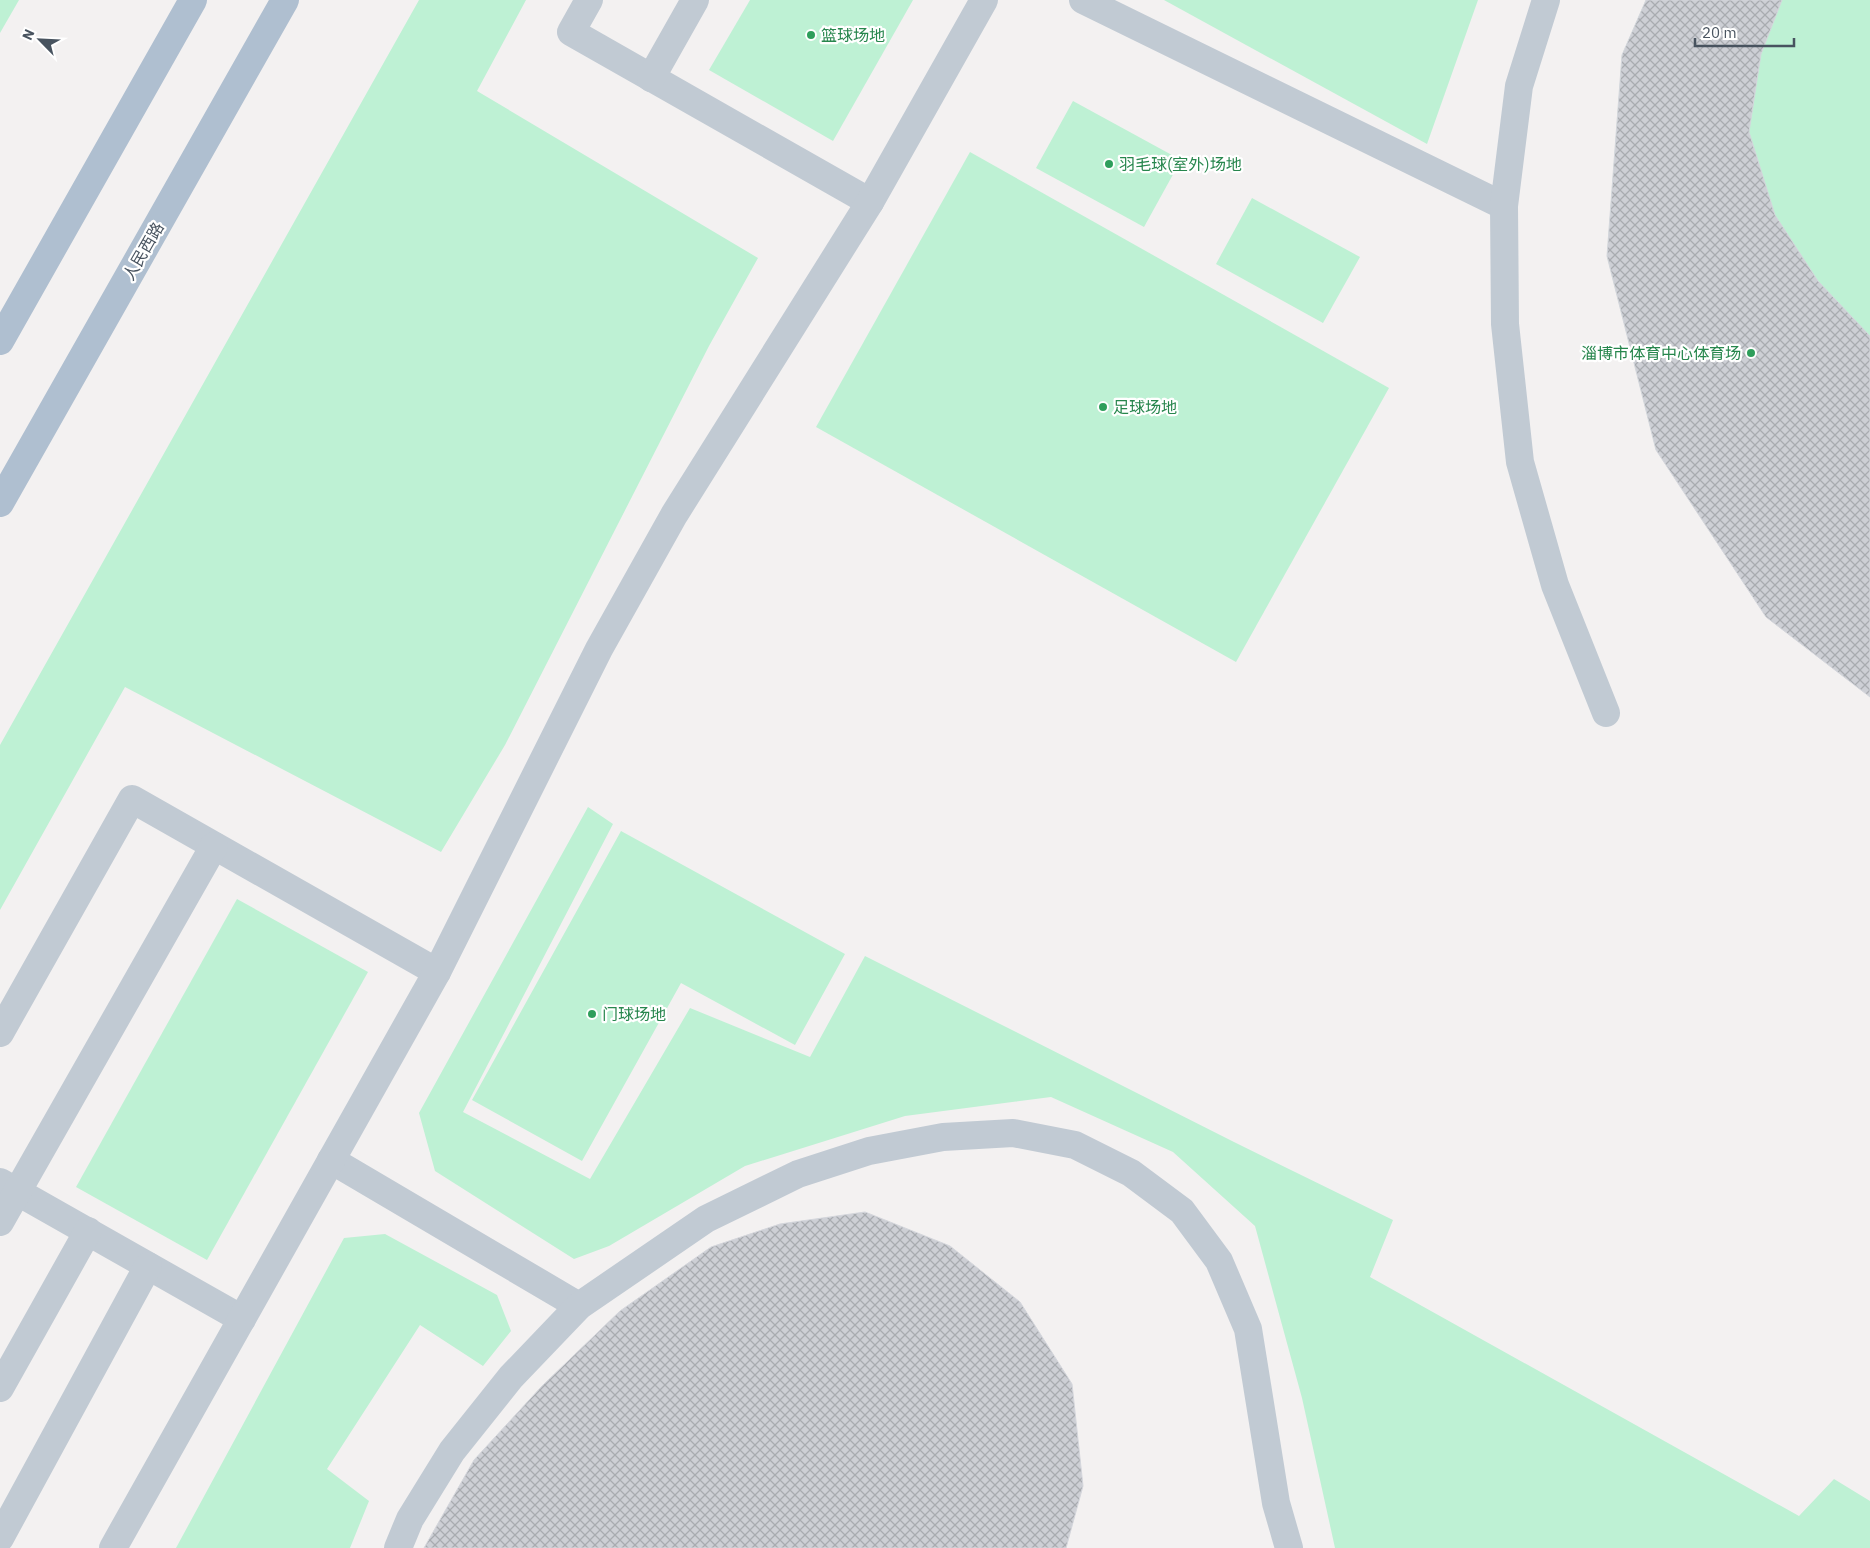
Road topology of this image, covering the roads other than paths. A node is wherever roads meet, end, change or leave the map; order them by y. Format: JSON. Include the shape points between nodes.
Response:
{"nodes":[{"id":1,"x":193,"y":0,"type":"edge"},
{"id":2,"x":285,"y":0,"type":"edge"},
{"id":3,"x":589,"y":0,"type":"edge"},
{"id":4,"x":695,"y":0,"type":"edge"},
{"id":5,"x":984,"y":0,"type":"edge"},
{"id":6,"x":1083,"y":0,"type":"edge"},
{"id":7,"x":1546,"y":0,"type":"edge"},
{"id":8,"x":652,"y":78,"type":"junction"},
{"id":9,"x":870,"y":202,"type":"junction"},
{"id":10,"x":1504,"y":206,"type":"junction"},
{"id":11,"x":0,"y":341,"type":"edge"},
{"id":12,"x":0,"y":503,"type":"edge"},
{"id":13,"x":1606,"y":713,"type":"dead end"},
{"id":14,"x":214,"y":846,"type":"junction"},
{"id":15,"x":437,"y":972,"type":"junction"},
{"id":16,"x":0,"y":1033,"type":"edge"},
{"id":17,"x":331,"y":1160,"type":"junction"},
{"id":18,"x":9,"y":1187,"type":"edge"},
{"id":19,"x":0,"y":1222,"type":"edge"},
{"id":20,"x":88,"y":1231,"type":"junction"},
{"id":21,"x":148,"y":1266,"type":"junction"},
{"id":22,"x":579,"y":1306,"type":"junction"},
{"id":23,"x":242,"y":1318,"type":"junction"},
{"id":24,"x":0,"y":1388,"type":"edge"},
{"id":25,"x":0,"y":1538,"type":"edge"},
{"id":26,"x":113,"y":1548,"type":"edge"},
{"id":27,"x":398,"y":1548,"type":"edge"},
{"id":28,"x":1289,"y":1548,"type":"edge"}],
"edges":[{"from":1,"to":11,"type":"main road"},
{"from":2,"to":12,"type":"main road","name":"人民西路"},
{"from":3,"to":8,"type":"street","via":[[571,32]]},
{"from":4,"to":8,"type":"street"},
{"from":5,"to":9,"type":"street"},
{"from":6,"to":10,"type":"street"},
{"from":7,"to":10,"type":"street","via":[[1519,86]]},
{"from":8,"to":9,"type":"street"},
{"from":9,"to":15,"type":"street","via":[[674,515],[600,649]]},
{"from":10,"to":13,"type":"street","via":[[1505,324],[1520,462],[1554,585]]},
{"from":14,"to":15,"type":"street"},
{"from":14,"to":16,"type":"street","via":[[132,799]]},
{"from":14,"to":18,"type":"street"},
{"from":15,"to":17,"type":"street"},
{"from":17,"to":22,"type":"street"},
{"from":17,"to":23,"type":"street"},
{"from":18,"to":19,"type":"street"},
{"from":18,"to":20,"type":"street"},
{"from":20,"to":21,"type":"street"},
{"from":20,"to":24,"type":"street"},
{"from":21,"to":23,"type":"street"},
{"from":21,"to":25,"type":"street"},
{"from":22,"to":27,"type":"street","via":[[511,1377],[452,1451],[410,1519]]},
{"from":22,"to":28,"type":"street","via":[[706,1219],[798,1174],[869,1151],[943,1137],[1013,1133],[1075,1145],[1131,1173],[1182,1211],[1219,1261],[1248,1329],[1276,1503]]},
{"from":23,"to":26,"type":"street"}]}
